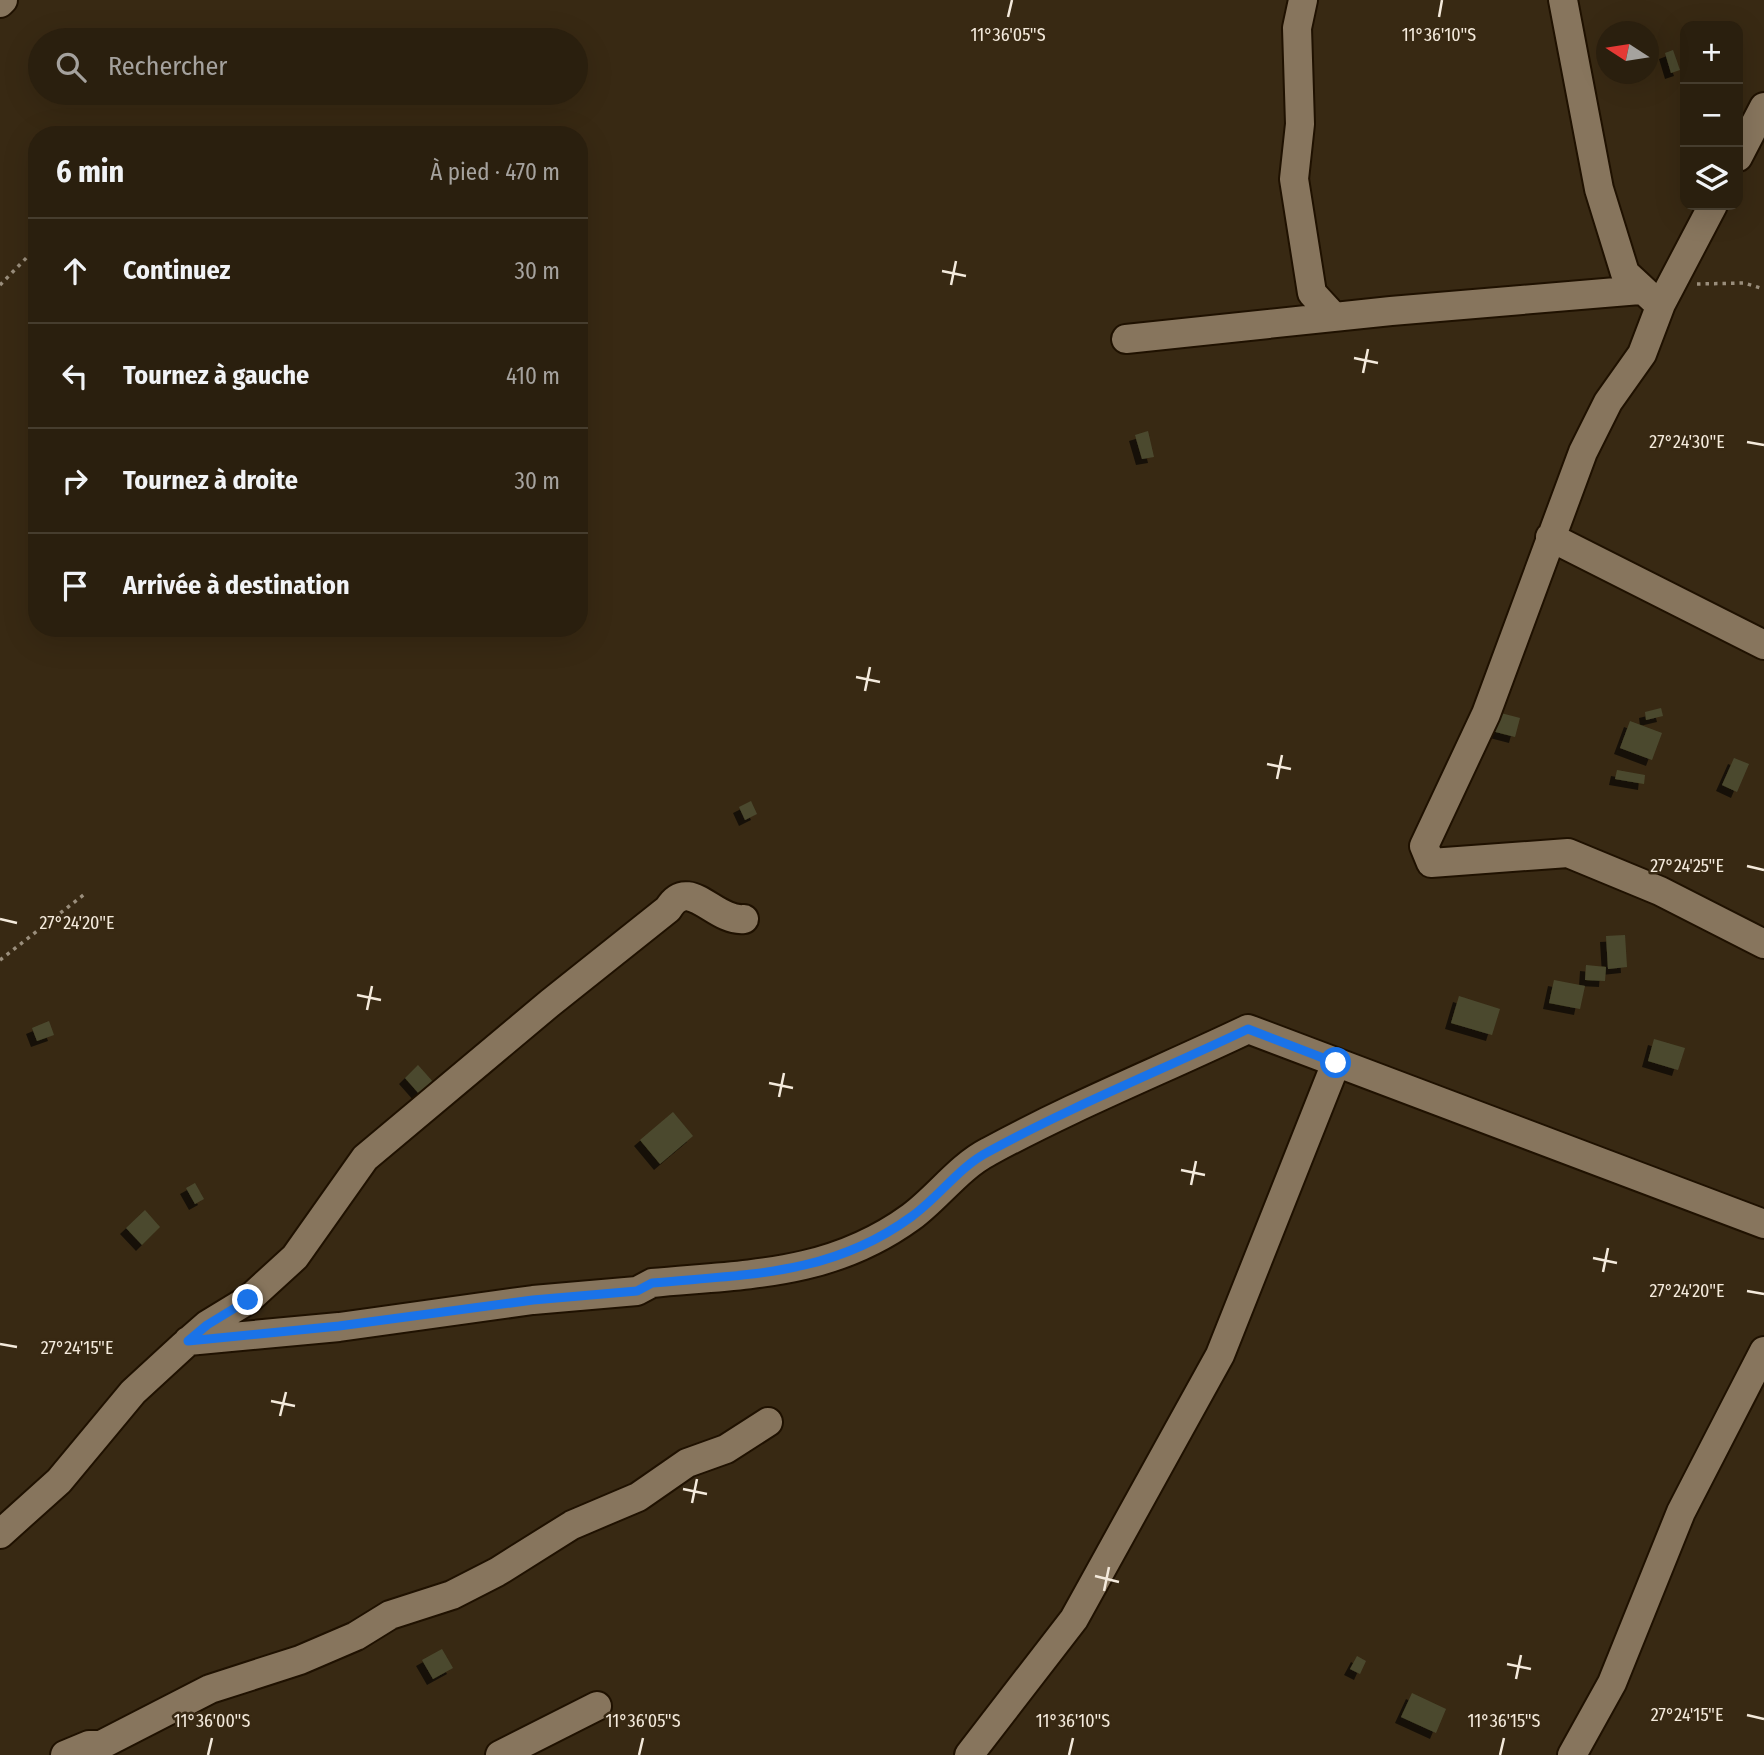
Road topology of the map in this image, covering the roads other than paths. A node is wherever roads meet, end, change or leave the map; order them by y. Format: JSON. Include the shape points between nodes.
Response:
{"nodes":[{"id":1,"x":1303,"y":0,"type":"edge"},
{"id":2,"x":1563,"y":0,"type":"edge"},
{"id":3,"x":1764,"y":107,"type":"edge"},
{"id":4,"x":1743,"y":147,"type":"edge"},
{"id":5,"x":1710,"y":210,"type":"edge"},
{"id":6,"x":1657,"y":293,"type":"junction"},
{"id":7,"x":1334,"y":317,"type":"junction"},
{"id":8,"x":1126,"y":339,"type":"dead end"},
{"id":9,"x":1550,"y":537,"type":"junction"},
{"id":10,"x":1764,"y":645,"type":"edge"},
{"id":11,"x":744,"y":919,"type":"dead end"},
{"id":12,"x":1764,"y":944,"type":"edge"},
{"id":13,"x":1336,"y":1063,"type":"junction"},
{"id":14,"x":1764,"y":1224,"type":"edge"},
{"id":15,"x":188,"y":1341,"type":"junction"},
{"id":16,"x":1764,"y":1351,"type":"edge"},
{"id":17,"x":768,"y":1422,"type":"dead end"},
{"id":18,"x":0,"y":1534,"type":"edge"},
{"id":19,"x":597,"y":1706,"type":"dead end"},
{"id":20,"x":65,"y":1755,"type":"edge"},
{"id":21,"x":500,"y":1755,"type":"edge"},
{"id":22,"x":969,"y":1755,"type":"edge"},
{"id":23,"x":1572,"y":1755,"type":"edge"}],
"edges":[{"from":1,"to":7,"type":"street","via":[[1297,28],[1300,124],[1294,179],[1312,293]]},
{"from":2,"to":6,"type":"street","via":[[1599,189],[1625,273]]},
{"from":3,"to":4,"type":"street"},
{"from":5,"to":6,"type":"street"},
{"from":6,"to":7,"type":"street"},
{"from":6,"to":9,"type":"street","via":[[1642,354],[1608,402]]},
{"from":7,"to":8,"type":"street"},
{"from":9,"to":10,"type":"street"},
{"from":9,"to":12,"type":"street","via":[[1494,696],[1424,846],[1431,863],[1568,853],[1660,891]]},
{"from":11,"to":15,"type":"street","via":[[722,916],[697,898],[684,895],[673,900],[668,909],[365,1158],[295,1257],[248,1300]]},
{"from":13,"to":14,"type":"street"},
{"from":13,"to":15,"type":"street","via":[[1248,1029],[985,1153],[913,1216],[875,1241],[822,1263],[764,1275],[652,1283],[637,1291]]},
{"from":13,"to":22,"type":"street","via":[[1220,1355],[1074,1619]]},
{"from":15,"to":18,"type":"street","via":[[133,1392],[59,1481]]},
{"from":16,"to":23,"type":"street","via":[[1681,1512],[1612,1683]]},
{"from":17,"to":20,"type":"street","via":[[726,1448],[687,1463],[638,1497],[572,1525],[452,1595],[390,1615],[356,1636],[300,1660],[210,1689],[101,1745]]},
{"from":19,"to":21,"type":"street"}]}
